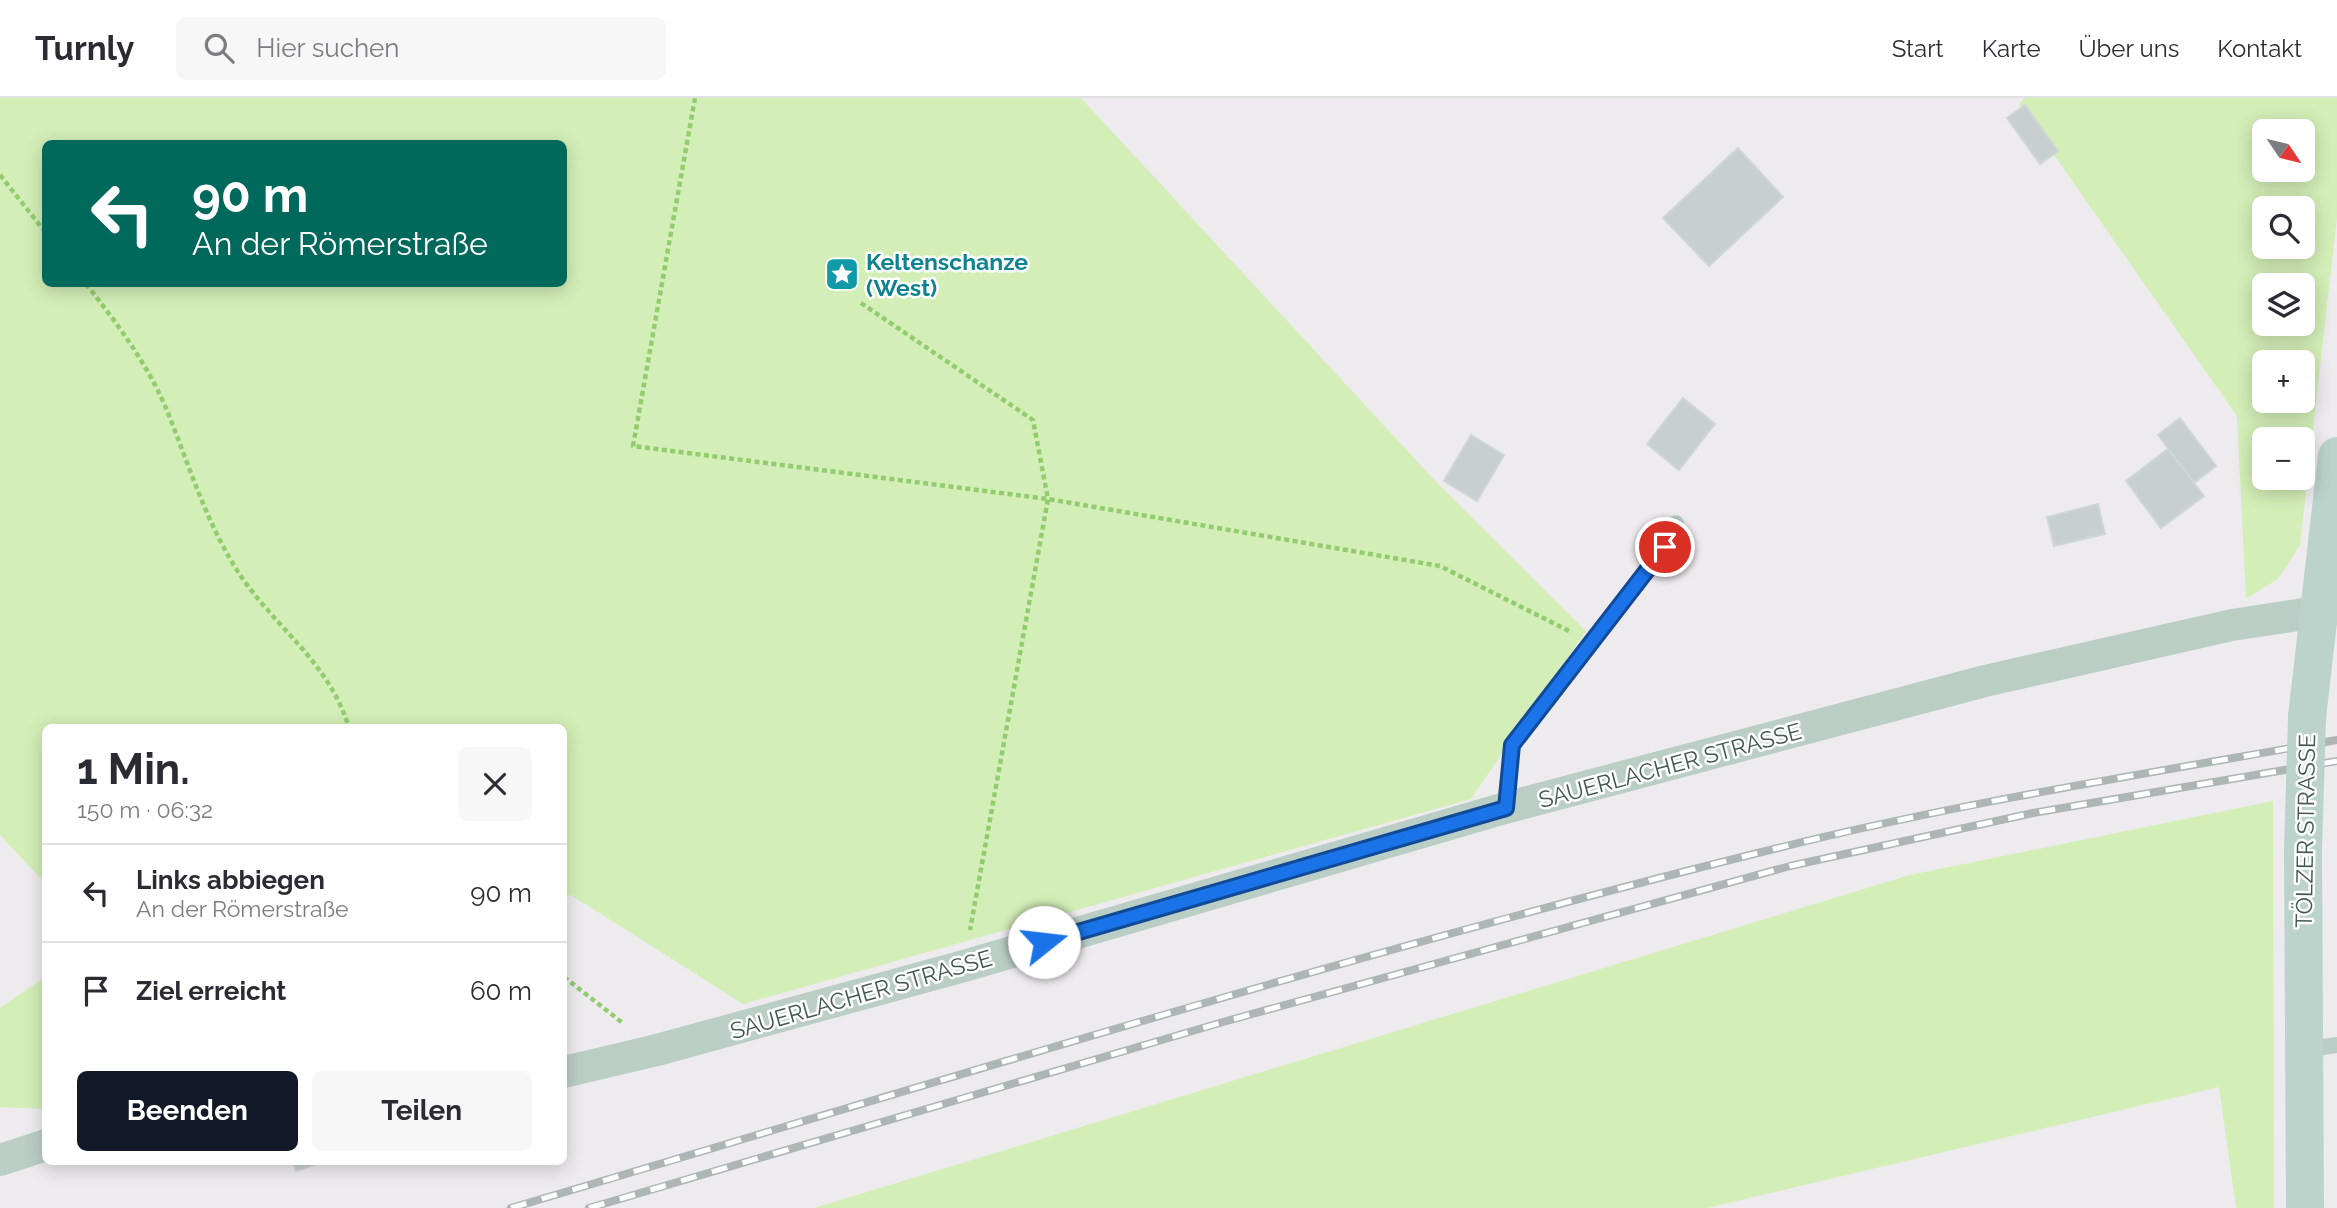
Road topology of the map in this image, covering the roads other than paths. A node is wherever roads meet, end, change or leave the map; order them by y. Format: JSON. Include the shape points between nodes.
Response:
{"nodes":[{"id":1,"x":2337,"y":456,"type":"edge"},
{"id":2,"x":1676,"y":523,"type":"dead end"},
{"id":3,"x":2327,"y":610,"type":"edge"},
{"id":4,"x":1506,"y":808,"type":"junction"},
{"id":5,"x":2320,"y":1048,"type":"edge"},
{"id":6,"x":567,"y":1071,"type":"edge"},
{"id":7,"x":42,"y":1146,"type":"edge"},
{"id":8,"x":0,"y":1160,"type":"edge"},
{"id":9,"x":2305,"y":1208,"type":"edge"}],
"edges":[{"from":1,"to":3,"type":"main road","name":"TÖLZER STRASSE"},
{"from":2,"to":4,"type":"lane","via":[[1665,547],[1512,745]]},
{"from":3,"to":4,"type":"street","name":"SAUERLACHER STRASSE","via":[[2232,625],[1985,681]]},
{"from":3,"to":5,"type":"main road","name":"TÖLZER STRASSE","bridge":true,"via":[[2308,717],[2303,851]]},
{"from":4,"to":6,"type":"street","name":"SAUERLACHER STRASSE","via":[[964,965]]},
{"from":5,"to":9,"type":"main road","name":"TÖLZER STRASSE"},
{"from":7,"to":8,"type":"street"}]}
